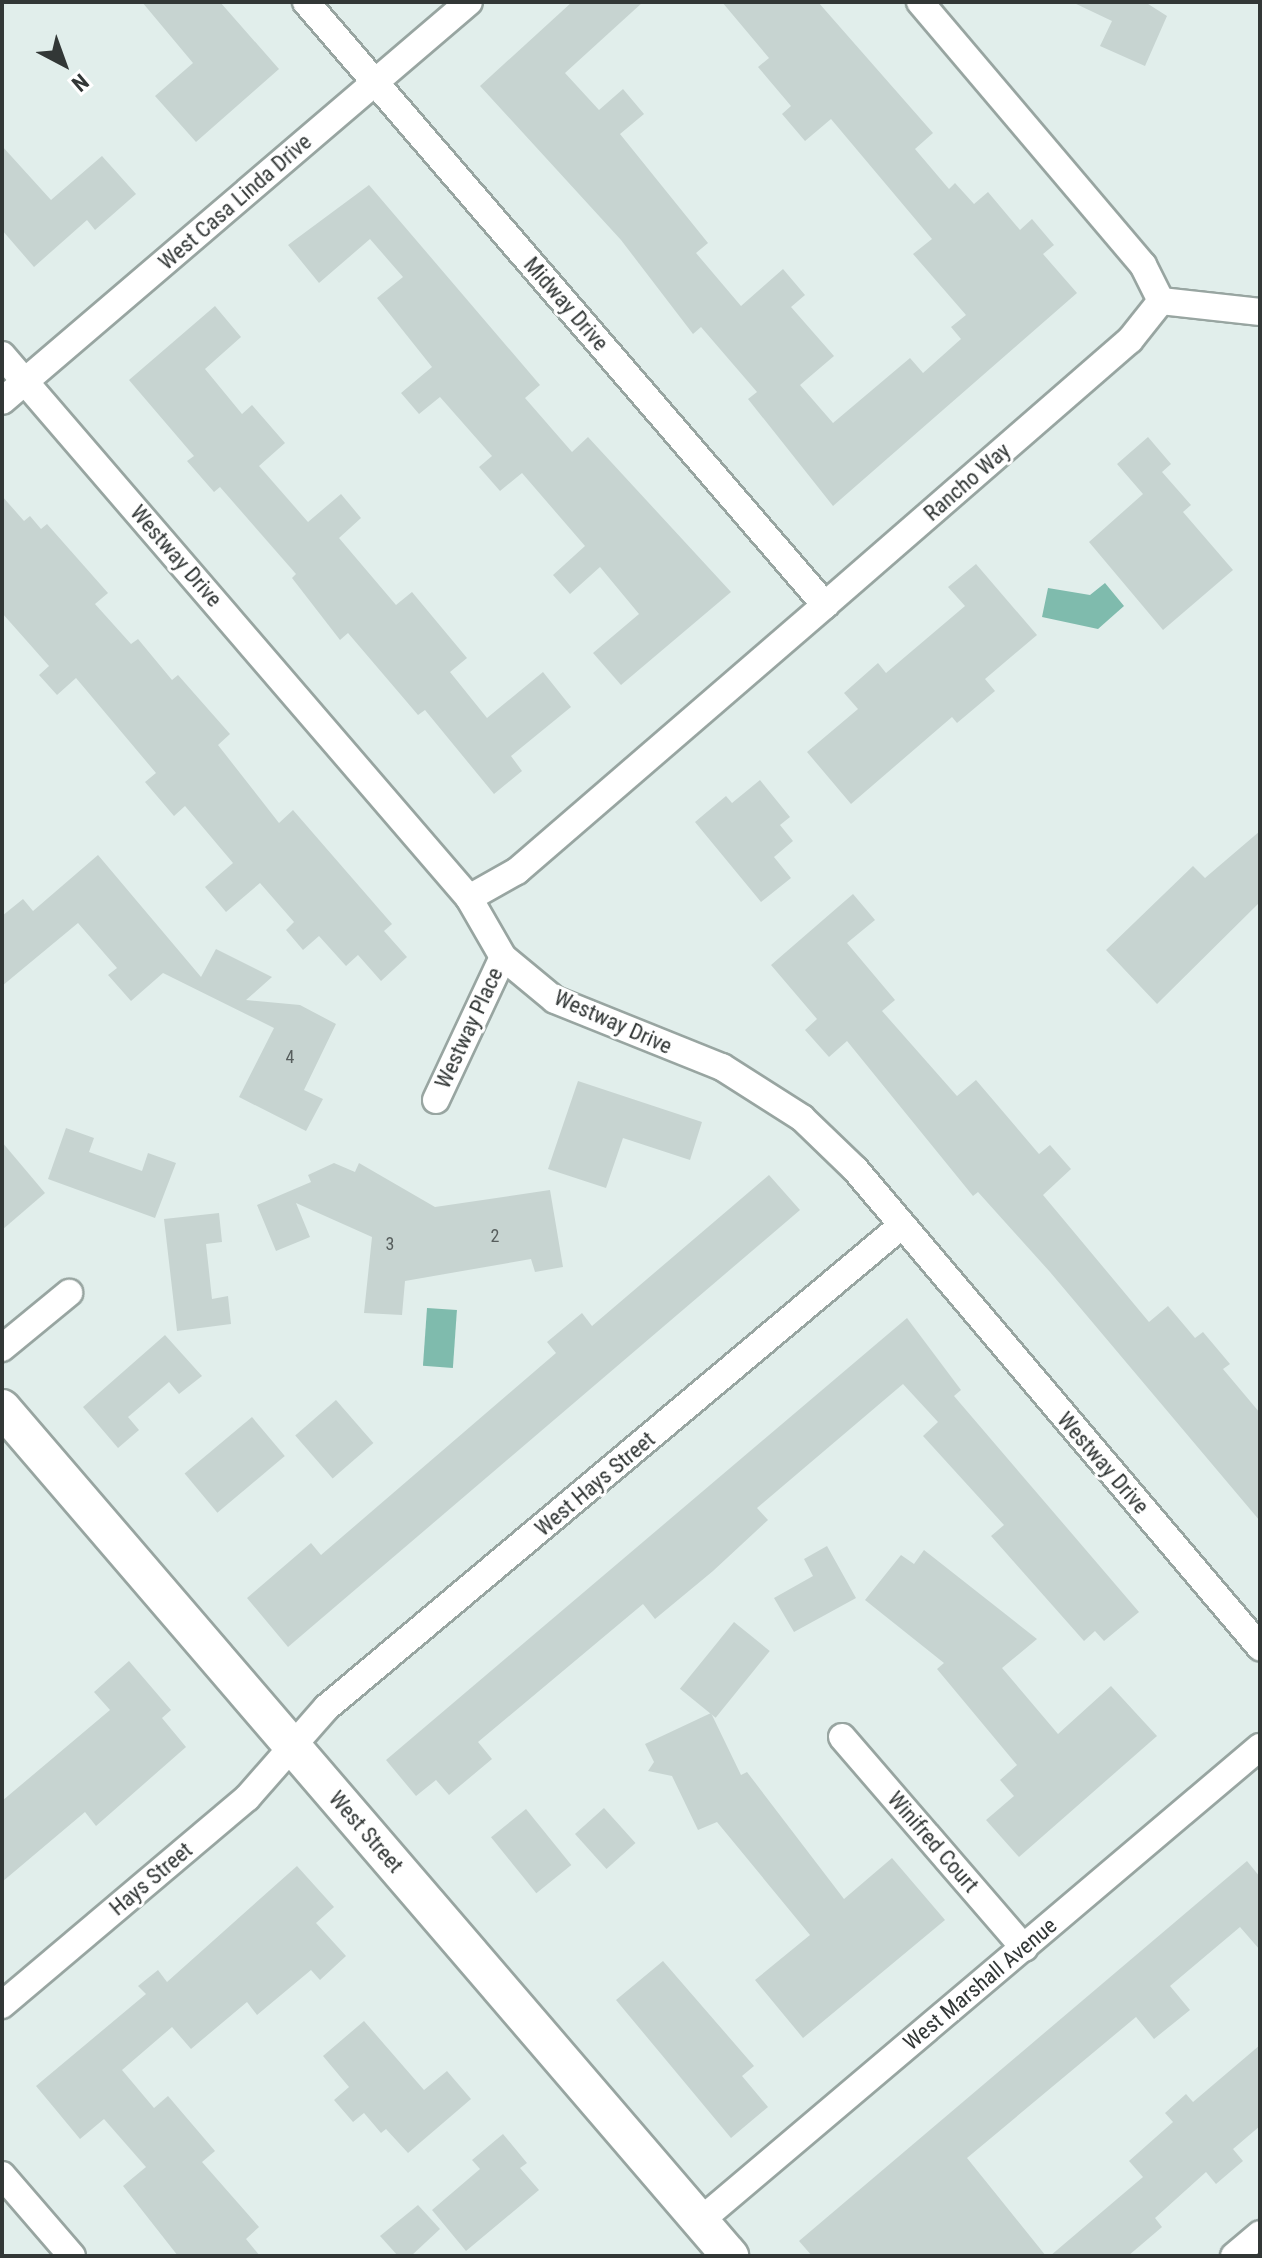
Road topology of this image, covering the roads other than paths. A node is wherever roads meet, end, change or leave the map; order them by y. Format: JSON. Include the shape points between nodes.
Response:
{"nodes":[{"id":1,"x":306,"y":2,"type":"edge"},
{"id":2,"x":469,"y":2,"type":"edge"},
{"id":3,"x":920,"y":2,"type":"edge"},
{"id":4,"x":375,"y":82,"type":"junction"},
{"id":5,"x":1161,"y":301,"type":"junction"},
{"id":6,"x":1260,"y":312,"type":"edge"},
{"id":7,"x":2,"y":355,"type":"edge"},
{"id":8,"x":26,"y":381,"type":"junction"},
{"id":9,"x":2,"y":401,"type":"edge"},
{"id":10,"x":825,"y":605,"type":"junction"},
{"id":11,"x":469,"y":898,"type":"junction"},
{"id":12,"x":503,"y":957,"type":"junction"},
{"id":13,"x":436,"y":1100,"type":"dead end"},
{"id":14,"x":901,"y":1226,"type":"junction"},
{"id":15,"x":69,"y":1293,"type":"dead end"},
{"id":16,"x":2,"y":1348,"type":"edge"},
{"id":17,"x":2,"y":1408,"type":"edge"},
{"id":18,"x":1260,"y":1647,"type":"edge"},
{"id":19,"x":842,"y":1737,"type":"dead end"},
{"id":20,"x":293,"y":1746,"type":"junction"},
{"id":21,"x":1260,"y":1747,"type":"edge"},
{"id":22,"x":1024,"y":1948,"type":"junction"},
{"id":23,"x":2,"y":2005,"type":"edge"},
{"id":24,"x":2,"y":2175,"type":"edge"},
{"id":25,"x":700,"y":2221,"type":"junction"},
{"id":26,"x":1260,"y":2234,"type":"edge"},
{"id":27,"x":72,"y":2256,"type":"edge"},
{"id":28,"x":730,"y":2256,"type":"edge"},
{"id":29,"x":1234,"y":2256,"type":"edge"}],
"edges":[{"from":1,"to":4,"type":"street","name":"Midway Drive"},
{"from":2,"to":4,"type":"street","name":"West Casa Linda Drive"},
{"from":3,"to":5,"type":"street","via":[[1143,265]]},
{"from":4,"to":8,"type":"street","name":"West Casa Linda Drive"},
{"from":4,"to":10,"type":"street","name":"Midway Drive"},
{"from":5,"to":6,"type":"street"},
{"from":5,"to":10,"type":"street","name":"Rancho Way","via":[[1130,340]]},
{"from":7,"to":8,"type":"street","name":"Westway Drive"},
{"from":8,"to":9,"type":"street","name":"West Casa Linda Drive"},
{"from":8,"to":11,"type":"street","name":"Westway Drive"},
{"from":10,"to":11,"type":"street","name":"Rancho Way","via":[[517,871]]},
{"from":11,"to":12,"type":"street","name":"Westway Drive"},
{"from":12,"to":13,"type":"street","name":"Westway Place"},
{"from":12,"to":14,"type":"street","name":"Westway Drive","via":[[555,1000],[722,1067],[802,1118]]},
{"from":14,"to":18,"type":"street","name":"Westway Drive"},
{"from":14,"to":20,"type":"street","name":"West Hays Street","via":[[326,1708]]},
{"from":15,"to":16,"type":"street"},
{"from":17,"to":20,"type":"main road","name":"West Street"},
{"from":19,"to":22,"type":"street","name":"Winifred Court"},
{"from":20,"to":23,"type":"street","name":"Hays Street","via":[[247,1798]]},
{"from":20,"to":25,"type":"main road","name":"West Street"},
{"from":21,"to":22,"type":"street","name":"West Marshall Avenue"},
{"from":22,"to":25,"type":"street","name":"West Marshall Avenue"},
{"from":24,"to":27,"type":"street"},
{"from":25,"to":28,"type":"main road","name":"West Street"},
{"from":26,"to":29,"type":"street"}]}
